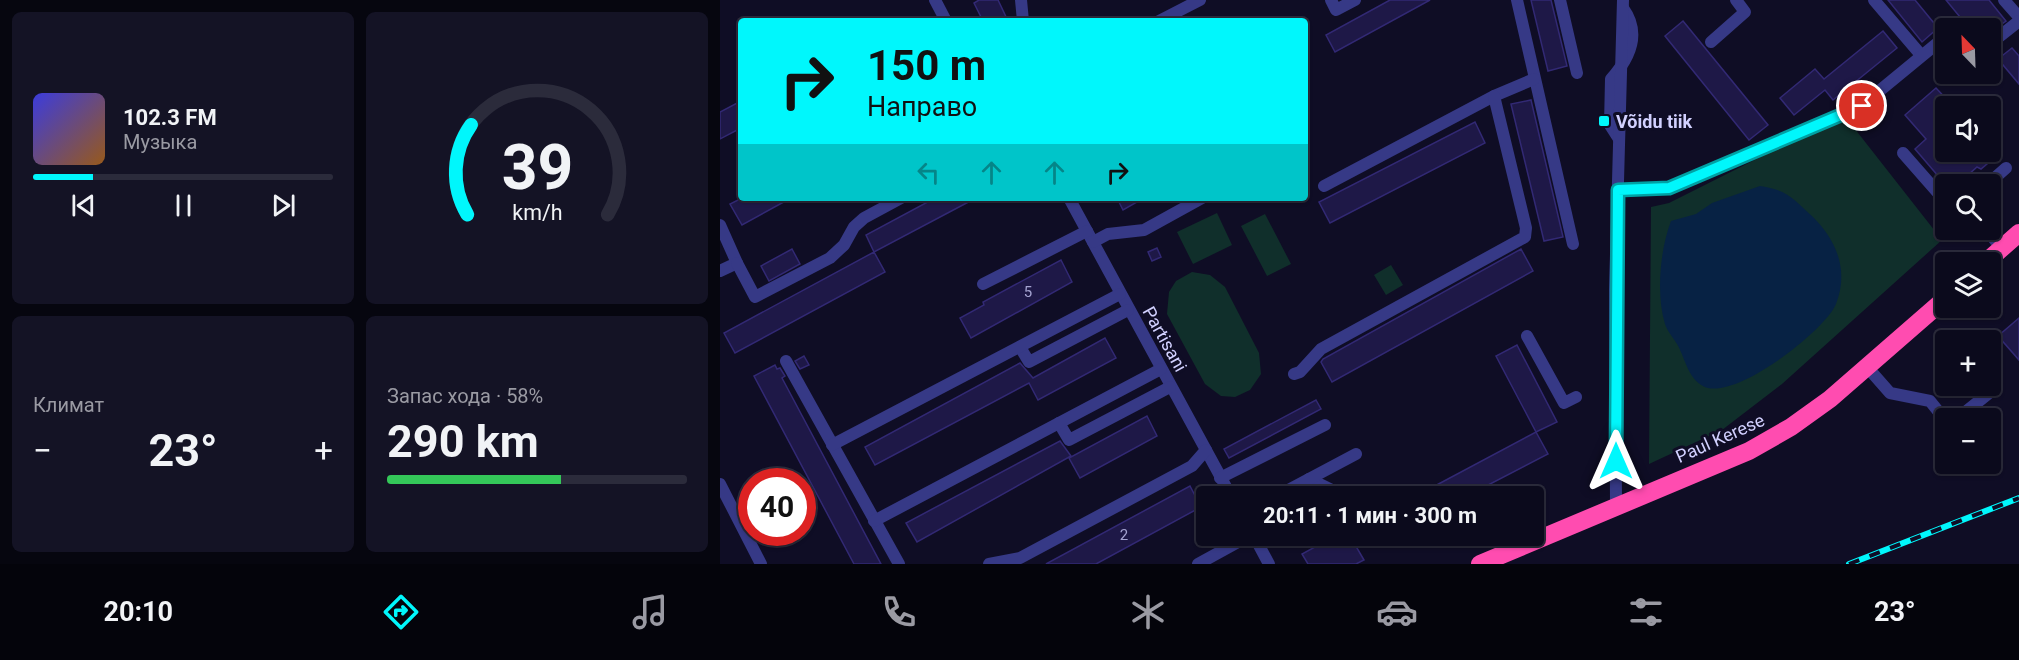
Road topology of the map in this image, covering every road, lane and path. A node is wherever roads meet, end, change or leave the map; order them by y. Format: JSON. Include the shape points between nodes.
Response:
{"nodes":[{"id":1,"x":935,"y":0,"type":"edge"},
{"id":2,"x":1021,"y":0,"type":"edge"},
{"id":3,"x":1200,"y":0,"type":"edge"},
{"id":4,"x":1331,"y":0,"type":"edge"},
{"id":5,"x":1355,"y":0,"type":"edge"},
{"id":6,"x":1517,"y":0,"type":"edge"},
{"id":7,"x":1560,"y":0,"type":"edge"},
{"id":8,"x":1736,"y":0,"type":"edge"},
{"id":9,"x":1874,"y":0,"type":"edge"},
{"id":10,"x":2004,"y":0,"type":"edge"},
{"id":11,"x":1623,"y":4,"type":"edge"},
{"id":12,"x":2019,"y":17,"type":"edge"},
{"id":13,"x":944,"y":18,"type":"edge"},
{"id":14,"x":1023,"y":18,"type":"edge"},
{"id":15,"x":1165,"y":18,"type":"edge"},
{"id":16,"x":2019,"y":21,"type":"edge"},
{"id":17,"x":2001,"y":35,"type":"edge"},
{"id":18,"x":1711,"y":42,"type":"dead end"},
{"id":19,"x":1935,"y":45,"type":"edge"},
{"id":20,"x":1921,"y":55,"type":"junction"},
{"id":21,"x":1577,"y":72,"type":"dead end"},
{"id":22,"x":1534,"y":79,"type":"junction"},
{"id":23,"x":1494,"y":96,"type":"junction"},
{"id":24,"x":1903,"y":153,"type":"dead end"},
{"id":25,"x":2006,"y":168,"type":"dead end"},
{"id":26,"x":1999,"y":174,"type":"edge"},
{"id":27,"x":1324,"y":186,"type":"dead end"},
{"id":28,"x":1935,"y":189,"type":"edge"},
{"id":29,"x":1618,"y":190,"type":"junction"},
{"id":30,"x":895,"y":201,"type":"edge"},
{"id":31,"x":1071,"y":201,"type":"edge"},
{"id":32,"x":1197,"y":201,"type":"edge"},
{"id":33,"x":720,"y":225,"type":"edge"},
{"id":34,"x":2019,"y":233,"type":"edge"},
{"id":35,"x":1090,"y":237,"type":"junction"},
{"id":36,"x":1995,"y":240,"type":"edge"},
{"id":37,"x":1574,"y":244,"type":"dead end"},
{"id":38,"x":2002,"y":249,"type":"junction"},
{"id":39,"x":1998,"y":252,"type":"edge"},
{"id":40,"x":737,"y":262,"type":"junction"},
{"id":41,"x":720,"y":272,"type":"edge"},
{"id":42,"x":983,"y":284,"type":"dead end"},
{"id":43,"x":1120,"y":294,"type":"junction"},
{"id":44,"x":1935,"y":308,"type":"edge"},
{"id":45,"x":1128,"y":310,"type":"junction"},
{"id":46,"x":1527,"y":336,"type":"dead end"},
{"id":47,"x":1020,"y":347,"type":"junction"},
{"id":48,"x":786,"y":361,"type":"dead end"},
{"id":49,"x":1868,"y":368,"type":"junction"},
{"id":50,"x":1161,"y":369,"type":"junction"},
{"id":51,"x":1294,"y":374,"type":"dead end"},
{"id":52,"x":1170,"y":387,"type":"junction"},
{"id":53,"x":1985,"y":396,"type":"edge"},
{"id":54,"x":1576,"y":397,"type":"dead end"},
{"id":55,"x":1936,"y":408,"type":"edge"},
{"id":56,"x":1970,"y":408,"type":"edge"},
{"id":57,"x":1059,"y":423,"type":"junction"},
{"id":58,"x":1325,"y":425,"type":"dead end"},
{"id":59,"x":832,"y":445,"type":"junction"},
{"id":60,"x":1206,"y":450,"type":"junction"},
{"id":61,"x":1356,"y":454,"type":"dead end"},
{"id":62,"x":1220,"y":478,"type":"junction"},
{"id":63,"x":1309,"y":479,"type":"junction"},
{"id":64,"x":720,"y":484,"type":"edge"},
{"id":65,"x":1225,"y":486,"type":"edge"},
{"id":66,"x":1302,"y":486,"type":"edge"},
{"id":67,"x":1323,"y":486,"type":"edge"},
{"id":68,"x":1616,"y":506,"type":"junction"},
{"id":69,"x":874,"y":521,"type":"junction"},
{"id":70,"x":1231,"y":546,"type":"edge"},
{"id":71,"x":1259,"y":546,"type":"edge"},
{"id":72,"x":761,"y":564,"type":"edge"},
{"id":73,"x":899,"y":564,"type":"edge"},
{"id":74,"x":989,"y":564,"type":"edge"},
{"id":75,"x":1198,"y":564,"type":"edge"},
{"id":76,"x":1269,"y":564,"type":"edge"},
{"id":77,"x":1480,"y":564,"type":"edge"}],
"edges":[{"from":1,"to":13,"type":"street"},
{"from":2,"to":14,"type":"street"},
{"from":3,"to":15,"type":"street"},
{"from":4,"to":5,"type":"street","via":[[1336,10]]},
{"from":6,"to":22,"type":"street"},
{"from":7,"to":21,"type":"street"},
{"from":8,"to":18,"type":"street","via":[[1745,12]]},
{"from":9,"to":20,"type":"street"},
{"from":10,"to":12,"type":"street"},
{"from":11,"to":29,"type":"street"},
{"from":16,"to":17,"type":"street"},
{"from":19,"to":20,"type":"street"},
{"from":20,"to":29,"type":"street","via":[[1862,106],[1669,188]]},
{"from":22,"to":23,"type":"street"},
{"from":22,"to":37,"type":"street"},
{"from":23,"to":27,"type":"street"},
{"from":23,"to":51,"type":"street","via":[[1525,237],[1321,349]]},
{"from":24,"to":28,"type":"street"},
{"from":25,"to":26,"type":"street"},
{"from":29,"to":68,"type":"street"},
{"from":30,"to":40,"type":"street","via":[[864,218],[830,258],[754,297]]},
{"from":31,"to":35,"type":"street","name":"Partisani"},
{"from":32,"to":35,"type":"street","via":[[1144,230]]},
{"from":33,"to":40,"type":"street"},
{"from":34,"to":38,"type":"highway"},
{"from":35,"to":42,"type":"street"},
{"from":35,"to":43,"type":"street","name":"Partisani"},
{"from":36,"to":38,"type":"street"},
{"from":38,"to":39,"type":"highway"},
{"from":40,"to":41,"type":"street"},
{"from":43,"to":45,"type":"street","name":"Partisani"},
{"from":43,"to":47,"type":"street"},
{"from":44,"to":49,"type":"highway","name":"Paul Kerese"},
{"from":45,"to":47,"type":"street","via":[[1029,362]]},
{"from":45,"to":50,"type":"street","name":"Partisani"},
{"from":46,"to":54,"type":"street","via":[[1564,403]]},
{"from":47,"to":59,"type":"street"},
{"from":48,"to":59,"type":"street"},
{"from":49,"to":55,"type":"street","via":[[1890,393],[1930,401]]},
{"from":49,"to":68,"type":"highway","name":"Paul Kerese","via":[[1791,428]]},
{"from":50,"to":52,"type":"street","name":"Partisani"},
{"from":50,"to":57,"type":"street"},
{"from":52,"to":57,"type":"street","via":[[1069,440]]},
{"from":52,"to":60,"type":"street","name":"Partisani"},
{"from":53,"to":56,"type":"street"},
{"from":57,"to":69,"type":"street"},
{"from":58,"to":62,"type":"street"},
{"from":59,"to":69,"type":"street"},
{"from":60,"to":62,"type":"street","name":"Partisani"},
{"from":60,"to":74,"type":"street","via":[[1192,466],[1020,558]]},
{"from":61,"to":63,"type":"street"},
{"from":62,"to":65,"type":"street","name":"Partisani"},
{"from":63,"to":66,"type":"street"},
{"from":63,"to":67,"type":"street"},
{"from":64,"to":72,"type":"street"},
{"from":68,"to":77,"type":"highway","name":"Paul Kerese"},
{"from":69,"to":73,"type":"street"},
{"from":70,"to":75,"type":"street"},
{"from":71,"to":76,"type":"street"}]}
